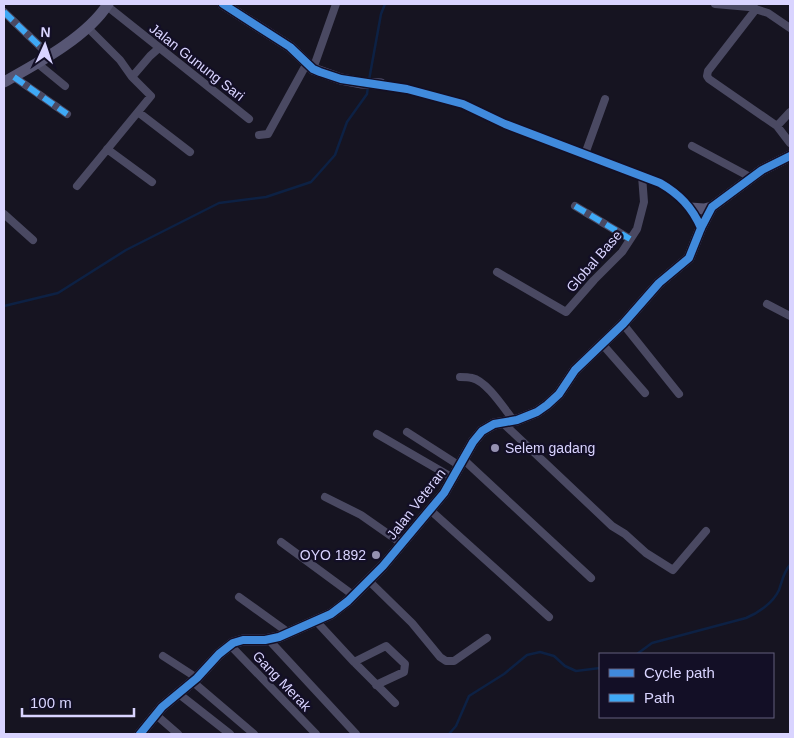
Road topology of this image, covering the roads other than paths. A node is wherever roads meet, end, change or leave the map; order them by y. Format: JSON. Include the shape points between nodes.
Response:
{"nodes":[{"id":1,"x":223,"y":4,"type":"edge"},
{"id":2,"x":336,"y":4,"type":"edge"},
{"id":3,"x":715,"y":4,"type":"edge"},
{"id":4,"x":107,"y":5,"type":"edge"},
{"id":5,"x":756,"y":9,"type":"junction"},
{"id":6,"x":4,"y":12,"type":"edge"},
{"id":7,"x":88,"y":28,"type":"junction"},
{"id":8,"x":790,"y":28,"type":"edge"},
{"id":9,"x":159,"y":48,"type":"junction"},
{"id":10,"x":49,"y":55,"type":"junction"},
{"id":11,"x":37,"y":63,"type":"junction"},
{"id":12,"x":310,"y":66,"type":"junction"},
{"id":13,"x":132,"y":77,"type":"junction"},
{"id":14,"x":9,"y":80,"type":"edge"},
{"id":15,"x":381,"y":84,"type":"joint"},
{"id":16,"x":65,"y":86,"type":"dead end"},
{"id":17,"x":605,"y":99,"type":"dead end"},
{"id":18,"x":138,"y":112,"type":"junction"},
{"id":19,"x":790,"y":112,"type":"edge"},
{"id":20,"x":67,"y":114,"type":"dead end"},
{"id":21,"x":249,"y":119,"type":"dead end"},
{"id":22,"x":777,"y":126,"type":"junction"},
{"id":23,"x":259,"y":135,"type":"dead end"},
{"id":24,"x":790,"y":143,"type":"edge"},
{"id":25,"x":692,"y":146,"type":"dead end"},
{"id":26,"x":107,"y":149,"type":"junction"},
{"id":27,"x":190,"y":152,"type":"dead end"},
{"id":28,"x":584,"y":154,"type":"junction"},
{"id":29,"x":790,"y":156,"type":"edge"},
{"id":30,"x":642,"y":176,"type":"junction"},
{"id":31,"x":752,"y":178,"type":"junction"},
{"id":32,"x":152,"y":182,"type":"dead end"},
{"id":33,"x":77,"y":186,"type":"dead end"},
{"id":34,"x":575,"y":206,"type":"dead end"},
{"id":35,"x":712,"y":206,"type":"junction"},
{"id":36,"x":690,"y":208,"type":"junction"},
{"id":37,"x":4,"y":214,"type":"edge"},
{"id":38,"x":700,"y":228,"type":"junction"},
{"id":39,"x":630,"y":239,"type":"junction"},
{"id":40,"x":32,"y":240,"type":"dead end"},
{"id":41,"x":497,"y":272,"type":"dead end"},
{"id":42,"x":768,"y":304,"type":"dead end"},
{"id":43,"x":790,"y":316,"type":"edge"},
{"id":44,"x":623,"y":324,"type":"junction"},
{"id":45,"x":603,"y":345,"type":"junction"},
{"id":46,"x":460,"y":377,"type":"dead end"},
{"id":47,"x":645,"y":393,"type":"dead end"},
{"id":48,"x":679,"y":394,"type":"dead end"},
{"id":49,"x":509,"y":422,"type":"junction"},
{"id":50,"x":407,"y":432,"type":"dead end"},
{"id":51,"x":377,"y":434,"type":"dead end"},
{"id":52,"x":462,"y":463,"type":"junction"},
{"id":53,"x":453,"y":478,"type":"junction"},
{"id":54,"x":325,"y":497,"type":"dead end"},
{"id":55,"x":429,"y":509,"type":"junction"},
{"id":56,"x":706,"y":531,"type":"dead end"},
{"id":57,"x":281,"y":542,"type":"dead end"},
{"id":58,"x":401,"y":544,"type":"junction"},
{"id":59,"x":591,"y":578,"type":"dead end"},
{"id":60,"x":369,"y":581,"type":"junction"},
{"id":61,"x":353,"y":595,"type":"junction"},
{"id":62,"x":239,"y":597,"type":"dead end"},
{"id":63,"x":549,"y":616,"type":"dead end"},
{"id":64,"x":316,"y":621,"type":"junction"},
{"id":65,"x":289,"y":633,"type":"junction"},
{"id":66,"x":487,"y":638,"type":"dead end"},
{"id":67,"x":269,"y":640,"type":"junction"},
{"id":68,"x":230,"y":645,"type":"junction"},
{"id":69,"x":163,"y":656,"type":"dead end"},
{"id":70,"x":354,"y":662,"type":"junction"},
{"id":71,"x":195,"y":680,"type":"junction"},
{"id":72,"x":376,"y":685,"type":"junction"},
{"id":73,"x":179,"y":694,"type":"junction"},
{"id":74,"x":395,"y":703,"type":"dead end"},
{"id":75,"x":155,"y":714,"type":"junction"},
{"id":76,"x":140,"y":734,"type":"edge"},
{"id":77,"x":178,"y":734,"type":"edge"},
{"id":78,"x":230,"y":734,"type":"edge"},
{"id":79,"x":254,"y":734,"type":"edge"},
{"id":80,"x":316,"y":734,"type":"edge"},
{"id":81,"x":356,"y":734,"type":"edge"}],
"edges":[{"from":1,"to":12,"type":"street","via":[[290,47]]},
{"from":2,"to":12,"type":"street"},
{"from":3,"to":5,"type":"street"},
{"from":4,"to":7,"type":"street"},
{"from":4,"to":9,"type":"street","name":"Jalan Gunung Sari"},
{"from":5,"to":8,"type":"street"},
{"from":5,"to":22,"type":"street","via":[[707,76]]},
{"from":6,"to":10,"type":"street"},
{"from":7,"to":10,"type":"street"},
{"from":7,"to":13,"type":"street"},
{"from":9,"to":13,"type":"street"},
{"from":9,"to":21,"type":"street","name":"Jalan Gunung Sari"},
{"from":10,"to":11,"type":"street"},
{"from":11,"to":14,"type":"street"},
{"from":11,"to":16,"type":"street"},
{"from":12,"to":15,"type":"street","via":[[334,77]]},
{"from":12,"to":23,"type":"street","via":[[268,134]]},
{"from":13,"to":18,"type":"street","via":[[151,96]]},
{"from":14,"to":20,"type":"street"},
{"from":15,"to":28,"type":"street","via":[[463,104]]},
{"from":17,"to":28,"type":"street"},
{"from":18,"to":26,"type":"street"},
{"from":18,"to":27,"type":"street"},
{"from":19,"to":22,"type":"street"},
{"from":22,"to":24,"type":"street"},
{"from":25,"to":31,"type":"street"},
{"from":26,"to":32,"type":"street"},
{"from":26,"to":33,"type":"street"},
{"from":28,"to":30,"type":"street"},
{"from":29,"to":31,"type":"street","name":"Jalan Veteran"},
{"from":30,"to":36,"type":"street","via":[[671,190]]},
{"from":30,"to":39,"type":"street","name":"Global Base","via":[[644,202],[637,229]]},
{"from":31,"to":35,"type":"street","name":"Jalan Veteran"},
{"from":34,"to":39,"type":"street"},
{"from":35,"to":36,"type":"street"},
{"from":35,"to":38,"type":"street","name":"Jalan Veteran"},
{"from":36,"to":38,"type":"street"},
{"from":37,"to":40,"type":"street"},
{"from":38,"to":44,"type":"street","name":"Jalan Veteran","via":[[689,258],[660,283]]},
{"from":39,"to":41,"type":"street","name":"Global Base","via":[[622,252],[566,312]]},
{"from":42,"to":43,"type":"street"},
{"from":44,"to":45,"type":"street","name":"Jalan Veteran"},
{"from":44,"to":48,"type":"street"},
{"from":45,"to":47,"type":"street"},
{"from":45,"to":49,"type":"street","name":"Jalan Veteran","via":[[575,370],[548,405]]},
{"from":46,"to":49,"type":"street","via":[[479,381],[492,394]]},
{"from":49,"to":52,"type":"street","name":"Jalan Veteran","via":[[494,424],[482,431]]},
{"from":49,"to":56,"type":"street","via":[[612,526],[671,573]]},
{"from":50,"to":52,"type":"street"},
{"from":51,"to":53,"type":"street"},
{"from":52,"to":53,"type":"street","name":"Jalan Veteran"},
{"from":52,"to":59,"type":"street"},
{"from":53,"to":55,"type":"street","name":"Jalan Veteran"},
{"from":54,"to":58,"type":"street","via":[[361,515]]},
{"from":55,"to":58,"type":"street","name":"Jalan Veteran"},
{"from":55,"to":63,"type":"street"},
{"from":57,"to":61,"type":"street"},
{"from":58,"to":60,"type":"street","name":"Jalan Veteran"},
{"from":60,"to":61,"type":"street","name":"Jalan Veteran"},
{"from":60,"to":66,"type":"street","via":[[446,661],[454,660]]},
{"from":61,"to":64,"type":"street","name":"Jalan Veteran","via":[[331,614]]},
{"from":62,"to":65,"type":"street"},
{"from":64,"to":65,"type":"street","name":"Jalan Veteran"},
{"from":64,"to":70,"type":"street"},
{"from":65,"to":67,"type":"street","name":"Jalan Veteran"},
{"from":67,"to":68,"type":"street","name":"Jalan Veteran","via":[[239,640]]},
{"from":67,"to":81,"type":"street"},
{"from":68,"to":71,"type":"street"},
{"from":68,"to":80,"type":"street","name":"Gang Merak"},
{"from":69,"to":71,"type":"street"},
{"from":70,"to":72,"type":"street"},
{"from":70,"to":72,"type":"street","via":[[386,646],[405,664],[404,672]]},
{"from":71,"to":73,"type":"street"},
{"from":71,"to":79,"type":"street"},
{"from":72,"to":74,"type":"street"},
{"from":73,"to":75,"type":"street"},
{"from":73,"to":78,"type":"street"},
{"from":75,"to":76,"type":"street"},
{"from":75,"to":77,"type":"street"}]}
